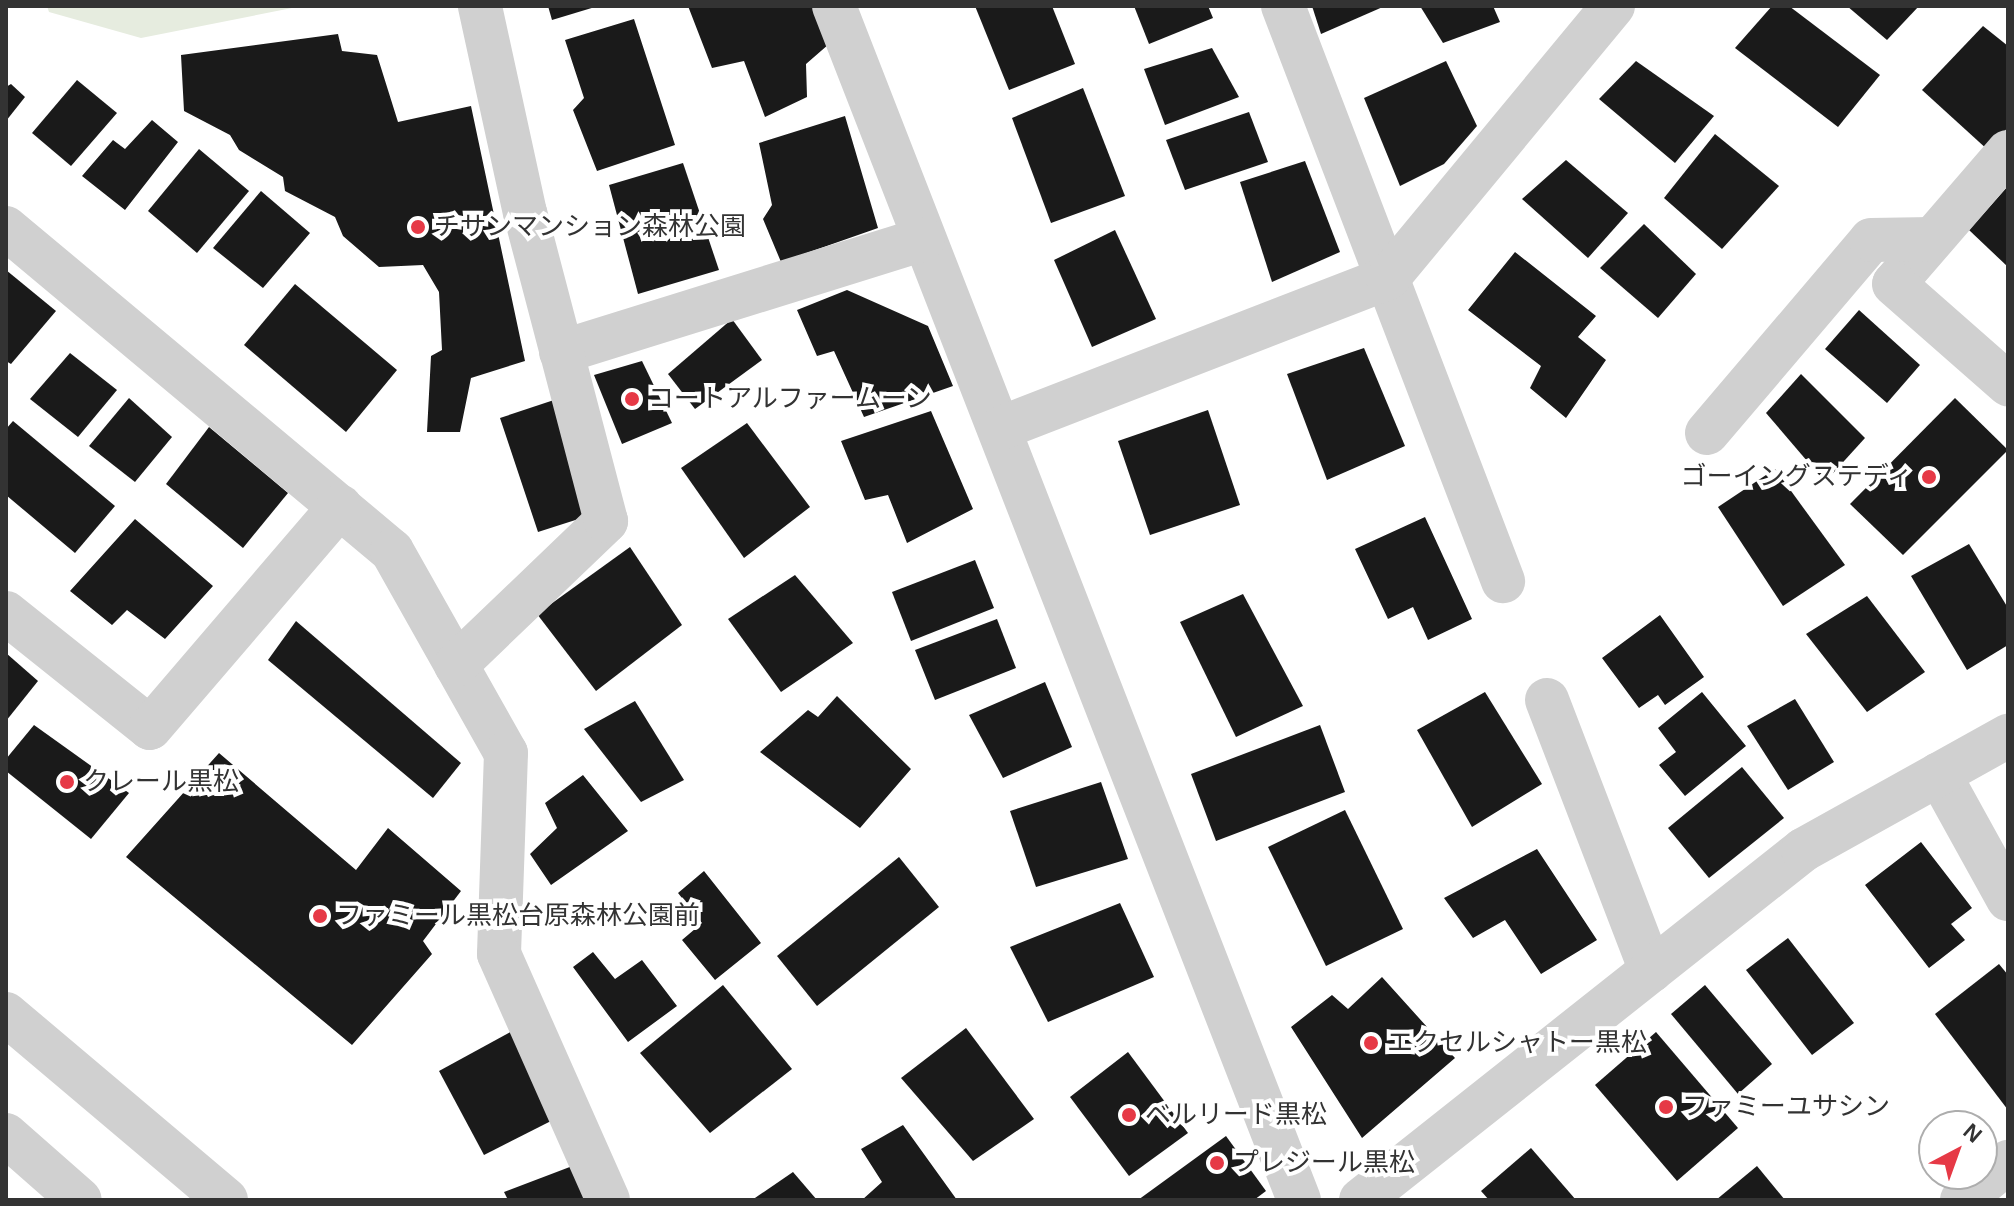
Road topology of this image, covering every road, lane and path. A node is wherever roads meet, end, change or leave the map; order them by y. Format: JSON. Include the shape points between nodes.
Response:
{"nodes":[{"id":1,"x":480,"y":6,"type":"edge"},
{"id":2,"x":834,"y":6,"type":"edge"},
{"id":3,"x":1283,"y":6,"type":"edge"},
{"id":4,"x":1613,"y":6,"type":"edge"},
{"id":5,"x":2008,"y":152,"type":"edge"},
{"id":6,"x":6,"y":228,"type":"edge"},
{"id":7,"x":923,"y":239,"type":"junction"},
{"id":8,"x":1932,"y":239,"type":"junction"},
{"id":9,"x":1388,"y":278,"type":"junction"},
{"id":10,"x":561,"y":352,"type":"junction"},
{"id":11,"x":2008,"y":384,"type":"edge"},
{"id":12,"x":1001,"y":428,"type":"junction"},
{"id":13,"x":1707,"y":433,"type":"dead end"},
{"id":14,"x":340,"y":506,"type":"junction"},
{"id":15,"x":1503,"y":581,"type":"dead end"},
{"id":16,"x":6,"y":613,"type":"edge"},
{"id":17,"x":456,"y":665,"type":"junction"},
{"id":18,"x":1547,"y":700,"type":"dead end"},
{"id":19,"x":2008,"y":736,"type":"edge"},
{"id":20,"x":1939,"y":774,"type":"junction"},
{"id":21,"x":2008,"y":899,"type":"edge"},
{"id":22,"x":1651,"y":971,"type":"junction"},
{"id":23,"x":6,"y":1014,"type":"edge"},
{"id":24,"x":6,"y":1135,"type":"edge"},
{"id":25,"x":2008,"y":1162,"type":"edge"},
{"id":26,"x":80,"y":1200,"type":"edge"},
{"id":27,"x":226,"y":1200,"type":"edge"},
{"id":28,"x":608,"y":1200,"type":"edge"},
{"id":29,"x":1299,"y":1200,"type":"edge"},
{"id":30,"x":1361,"y":1200,"type":"edge"},
{"id":31,"x":1962,"y":1200,"type":"edge"}],
"edges":[{"from":1,"to":10,"type":"street"},
{"from":2,"to":7,"type":"street"},
{"from":3,"to":9,"type":"street"},
{"from":4,"to":9,"type":"street"},
{"from":5,"to":8,"type":"street"},
{"from":6,"to":14,"type":"street"},
{"from":7,"to":10,"type":"street"},
{"from":7,"to":12,"type":"street"},
{"from":8,"to":11,"type":"street","via":[[1894,284]]},
{"from":8,"to":13,"type":"street","via":[[1871,240]]},
{"from":9,"to":12,"type":"street"},
{"from":9,"to":15,"type":"street"},
{"from":10,"to":17,"type":"street","via":[[606,521]]},
{"from":12,"to":29,"type":"street"},
{"from":14,"to":16,"type":"street","via":[[150,728]]},
{"from":14,"to":17,"type":"street","via":[[392,551]]},
{"from":17,"to":28,"type":"street","via":[[506,753],[499,954]]},
{"from":18,"to":22,"type":"street"},
{"from":19,"to":20,"type":"street"},
{"from":20,"to":21,"type":"street"},
{"from":20,"to":22,"type":"street","via":[[1803,850]]},
{"from":22,"to":30,"type":"street"},
{"from":23,"to":27,"type":"street"},
{"from":24,"to":26,"type":"street"},
{"from":25,"to":31,"type":"street"}]}
